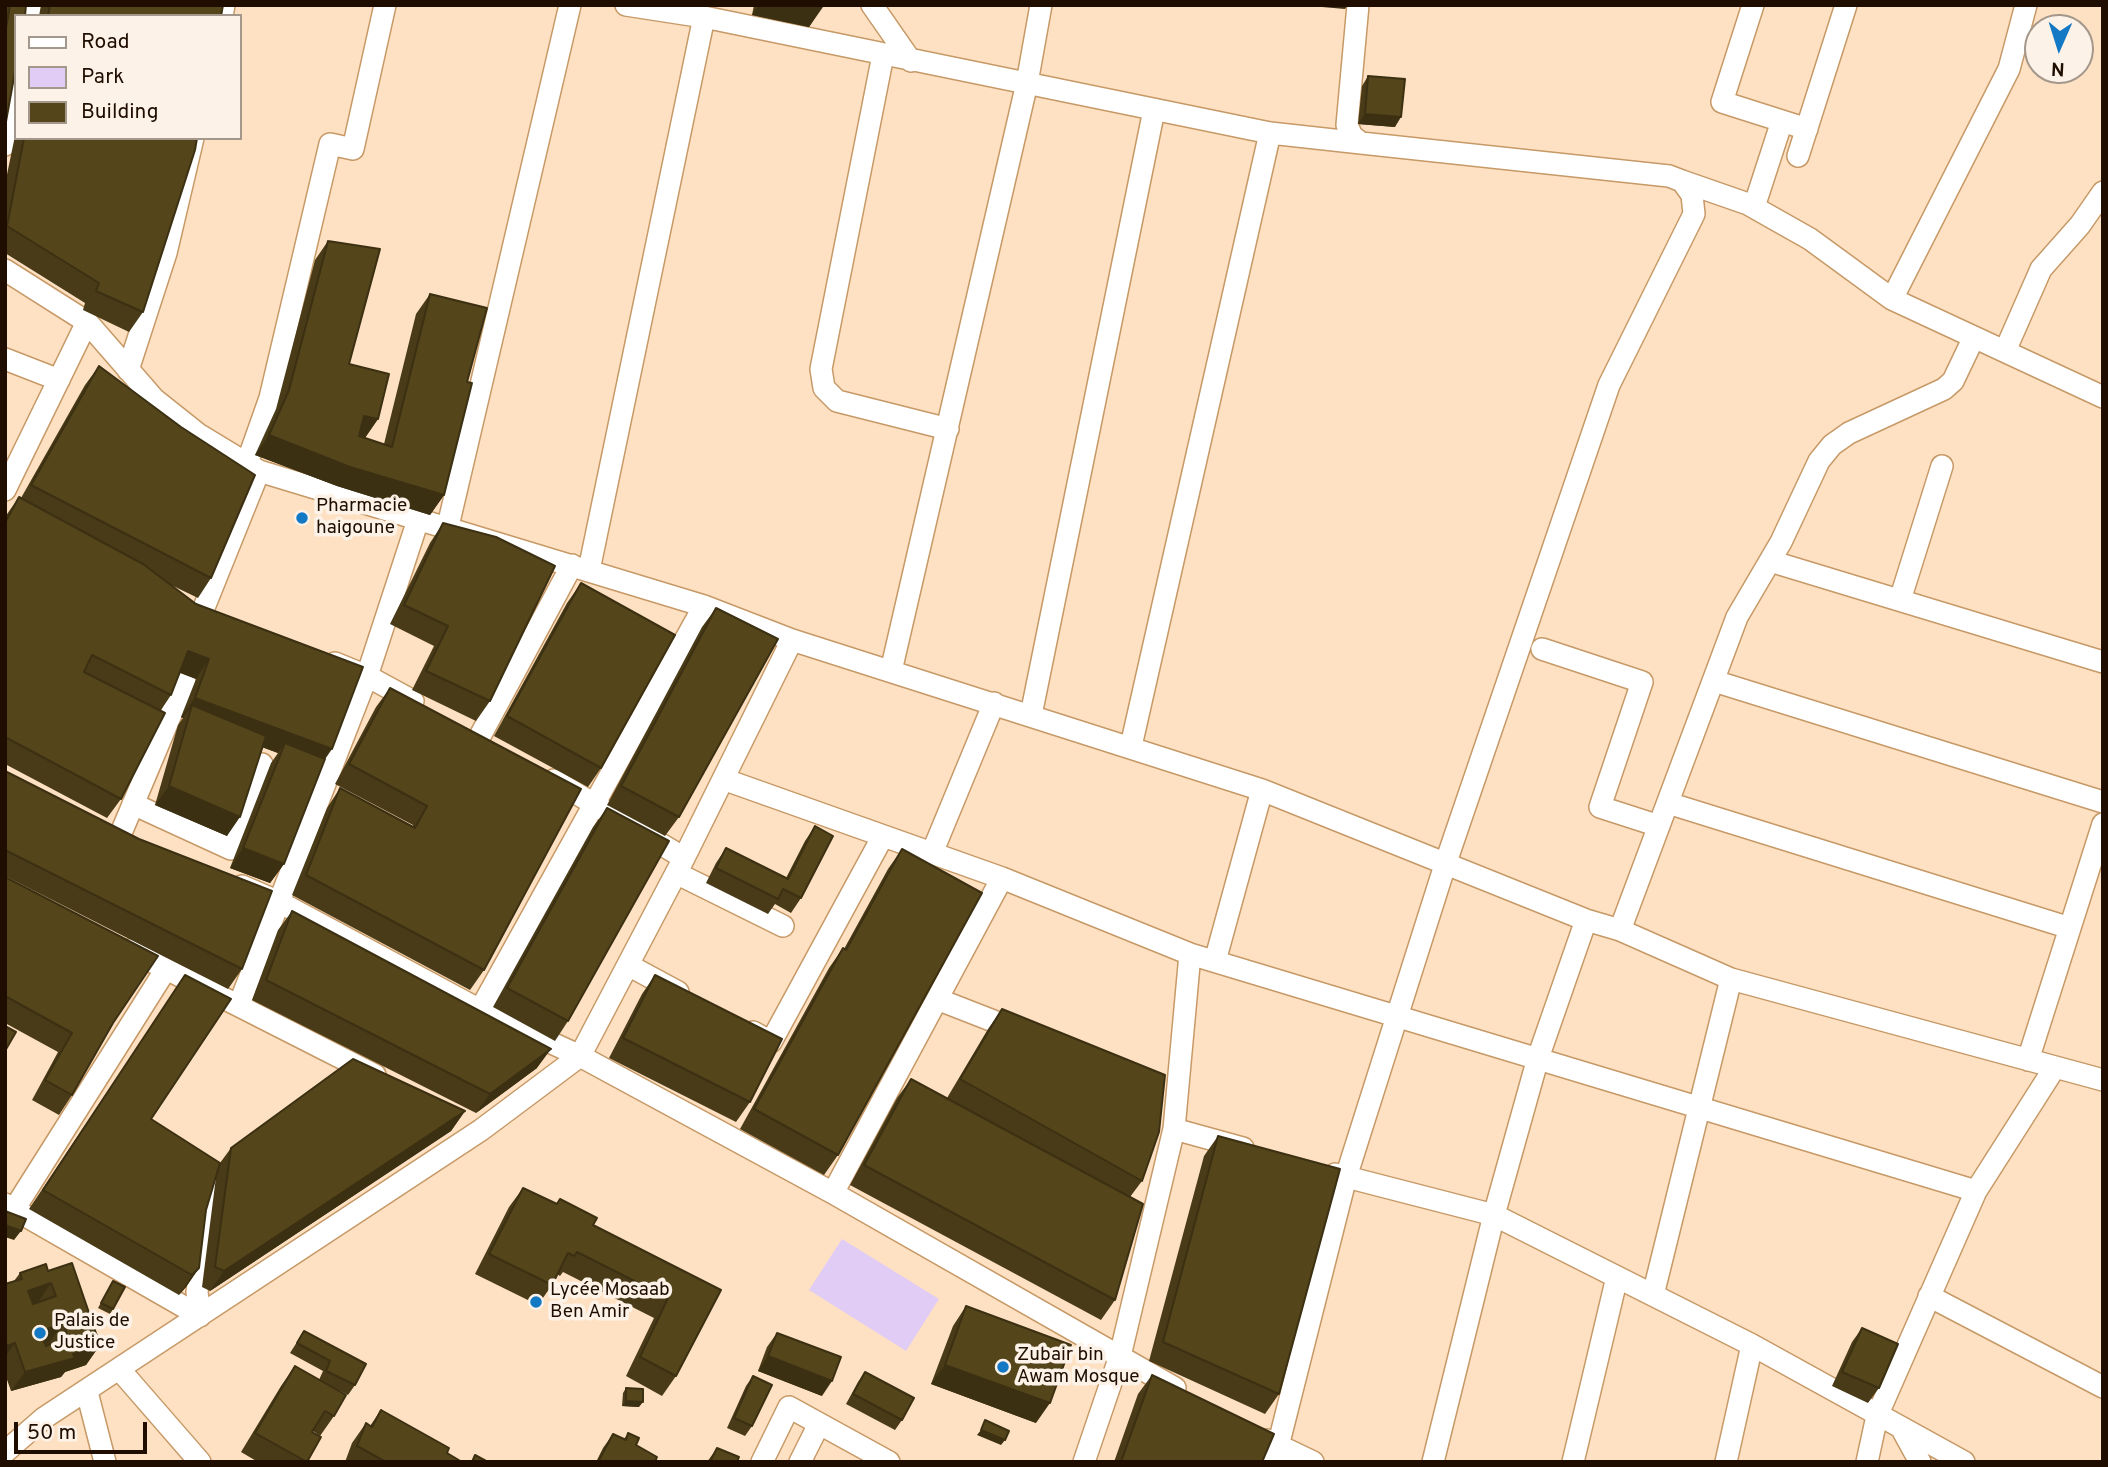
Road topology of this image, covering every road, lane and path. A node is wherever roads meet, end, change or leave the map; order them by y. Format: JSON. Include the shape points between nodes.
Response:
{"nodes":[{"id":1,"x":385,"y":5,"type":"edge"},
{"id":2,"x":570,"y":5,"type":"edge"},
{"id":3,"x":626,"y":5,"type":"edge"},
{"id":4,"x":872,"y":5,"type":"edge"},
{"id":5,"x":1041,"y":5,"type":"edge"},
{"id":6,"x":1358,"y":5,"type":"edge"},
{"id":7,"x":1753,"y":5,"type":"edge"},
{"id":8,"x":1846,"y":5,"type":"edge"},
{"id":9,"x":2026,"y":5,"type":"edge"},
{"id":10,"x":704,"y":17,"type":"junction"},
{"id":11,"x":883,"y":55,"type":"junction"},
{"id":12,"x":911,"y":61,"type":"junction"},
{"id":13,"x":1027,"y":83,"type":"junction"},
{"id":14,"x":14,"y":101,"type":"edge"},
{"id":15,"x":1154,"y":110,"type":"junction"},
{"id":16,"x":1782,"y":121,"type":"junction"},
{"id":17,"x":1807,"y":129,"type":"junction"},
{"id":18,"x":1270,"y":133,"type":"junction"},
{"id":19,"x":193,"y":140,"type":"edge"},
{"id":20,"x":1361,"y":143,"type":"junction"},
{"id":21,"x":5,"y":145,"type":"edge"},
{"id":22,"x":1798,"y":156,"type":"dead end"},
{"id":23,"x":1682,"y":181,"type":"junction"},
{"id":24,"x":2103,"y":192,"type":"edge"},
{"id":25,"x":1754,"y":207,"type":"junction"},
{"id":26,"x":5,"y":270,"type":"edge"},
{"id":27,"x":1892,"y":299,"type":"junction"},
{"id":28,"x":87,"y":323,"type":"junction"},
{"id":29,"x":1974,"y":337,"type":"junction"},
{"id":30,"x":2006,"y":351,"type":"junction"},
{"id":31,"x":5,"y":359,"type":"edge"},
{"id":32,"x":128,"y":370,"type":"junction"},
{"id":33,"x":59,"y":380,"type":"junction"},
{"id":34,"x":2103,"y":397,"type":"edge"},
{"id":35,"x":948,"y":429,"type":"junction"},
{"id":36,"x":1942,"y":466,"type":"dead end"},
{"id":37,"x":253,"y":467,"type":"junction"},
{"id":38,"x":5,"y":490,"type":"edge"},
{"id":39,"x":418,"y":520,"type":"junction"},
{"id":40,"x":448,"y":526,"type":"junction"},
{"id":41,"x":1770,"y":561,"type":"junction"},
{"id":42,"x":580,"y":568,"type":"junction"},
{"id":43,"x":562,"y":584,"type":"junction"},
{"id":44,"x":180,"y":597,"type":"edge"},
{"id":45,"x":585,"y":597,"type":"edge"},
{"id":46,"x":1900,"y":600,"type":"junction"},
{"id":47,"x":704,"y":606,"type":"junction"},
{"id":48,"x":204,"y":610,"type":"junction"},
{"id":49,"x":229,"y":620,"type":"edge"},
{"id":50,"x":656,"y":636,"type":"edge"},
{"id":51,"x":792,"y":640,"type":"junction"},
{"id":52,"x":680,"y":649,"type":"junction"},
{"id":53,"x":1542,"y":649,"type":"dead end"},
{"id":54,"x":317,"y":656,"type":"edge"},
{"id":55,"x":2103,"y":662,"type":"edge"},
{"id":56,"x":891,"y":671,"type":"junction"},
{"id":57,"x":367,"y":676,"type":"junction"},
{"id":58,"x":185,"y":681,"type":"edge"},
{"id":59,"x":1714,"y":681,"type":"junction"},
{"id":60,"x":994,"y":703,"type":"junction"},
{"id":61,"x":434,"y":713,"type":"edge"},
{"id":62,"x":144,"y":715,"type":"edge"},
{"id":63,"x":1031,"y":715,"type":"junction"},
{"id":64,"x":457,"y":726,"type":"edge"},
{"id":65,"x":166,"y":727,"type":"junction"},
{"id":66,"x":479,"y":738,"type":"junction"},
{"id":67,"x":1131,"y":746,"type":"junction"},
{"id":68,"x":502,"y":751,"type":"edge"},
{"id":69,"x":262,"y":764,"type":"edge"},
{"id":70,"x":536,"y":770,"type":"edge"},
{"id":71,"x":723,"y":779,"type":"junction"},
{"id":72,"x":324,"y":788,"type":"junction"},
{"id":73,"x":1262,"y":790,"type":"junction"},
{"id":74,"x":346,"y":801,"type":"edge"},
{"id":75,"x":594,"y":802,"type":"junction"},
{"id":76,"x":2103,"y":802,"type":"edge"},
{"id":77,"x":1668,"y":803,"type":"junction"},
{"id":78,"x":133,"y":804,"type":"junction"},
{"id":79,"x":98,"y":821,"type":"edge"},
{"id":80,"x":2103,"y":824,"type":"edge"},
{"id":81,"x":1659,"y":827,"type":"junction"},
{"id":82,"x":121,"y":833,"type":"junction"},
{"id":83,"x":883,"y":836,"type":"junction"},
{"id":84,"x":145,"y":843,"type":"edge"},
{"id":85,"x":932,"y":853,"type":"junction"},
{"id":86,"x":1446,"y":862,"type":"junction"},
{"id":87,"x":680,"y":866,"type":"junction"},
{"id":88,"x":218,"y":875,"type":"edge"},
{"id":89,"x":1002,"y":878,"type":"junction"},
{"id":90,"x":279,"y":902,"type":"junction"},
{"id":91,"x":1586,"y":920,"type":"junction"},
{"id":92,"x":783,"y":926,"type":"dead end"},
{"id":93,"x":2070,"y":928,"type":"junction"},
{"id":94,"x":1620,"y":930,"type":"junction"},
{"id":95,"x":104,"y":938,"type":"edge"},
{"id":96,"x":1190,"y":954,"type":"junction"},
{"id":97,"x":1215,"y":961,"type":"junction"},
{"id":98,"x":628,"y":965,"type":"junction"},
{"id":99,"x":166,"y":969,"type":"junction"},
{"id":100,"x":1731,"y":979,"type":"junction"},
{"id":101,"x":937,"y":999,"type":"junction"},
{"id":102,"x":239,"y":1004,"type":"junction"},
{"id":103,"x":699,"y":1004,"type":"edge"},
{"id":104,"x":480,"y":1010,"type":"junction"},
{"id":105,"x":1395,"y":1016,"type":"junction"},
{"id":106,"x":735,"y":1023,"type":"edge"},
{"id":107,"x":1038,"y":1038,"type":"edge"},
{"id":108,"x":580,"y":1056,"type":"junction"},
{"id":109,"x":1538,"y":1058,"type":"junction"},
{"id":110,"x":2028,"y":1060,"type":"junction"},
{"id":111,"x":2055,"y":1067,"type":"junction"},
{"id":112,"x":2103,"y":1080,"type":"edge"},
{"id":113,"x":893,"y":1081,"type":"junction"},
{"id":114,"x":1152,"y":1082,"type":"edge"},
{"id":115,"x":396,"y":1086,"type":"edge"},
{"id":116,"x":1178,"y":1092,"type":"junction"},
{"id":117,"x":916,"y":1094,"type":"edge"},
{"id":118,"x":1698,"y":1107,"type":"junction"},
{"id":119,"x":457,"y":1117,"type":"edge"},
{"id":120,"x":1174,"y":1129,"type":"junction"},
{"id":121,"x":481,"y":1130,"type":"junction"},
{"id":122,"x":1267,"y":1155,"type":"edge"},
{"id":123,"x":1319,"y":1170,"type":"edge"},
{"id":124,"x":212,"y":1176,"type":"edge"},
{"id":125,"x":1346,"y":1177,"type":"junction"},
{"id":126,"x":1976,"y":1191,"type":"junction"},
{"id":127,"x":833,"y":1193,"type":"junction"},
{"id":128,"x":10,"y":1206,"type":"edge"},
{"id":129,"x":1128,"y":1210,"type":"edge"},
{"id":130,"x":1494,"y":1215,"type":"junction"},
{"id":131,"x":1152,"y":1223,"type":"junction"},
{"id":132,"x":1617,"y":1276,"type":"junction"},
{"id":133,"x":1653,"y":1295,"type":"junction"},
{"id":134,"x":1929,"y":1296,"type":"junction"},
{"id":135,"x":200,"y":1316,"type":"junction"},
{"id":136,"x":1752,"y":1345,"type":"junction"},
{"id":137,"x":1120,"y":1356,"type":"junction"},
{"id":138,"x":120,"y":1370,"type":"junction"},
{"id":139,"x":2103,"y":1387,"type":"edge"},
{"id":140,"x":87,"y":1392,"type":"junction"},
{"id":141,"x":1188,"y":1395,"type":"edge"},
{"id":142,"x":1877,"y":1416,"type":"junction"},
{"id":143,"x":44,"y":1418,"type":"junction"},
{"id":144,"x":819,"y":1424,"type":"junction"},
{"id":145,"x":1245,"y":1427,"type":"edge"},
{"id":146,"x":1903,"y":1431,"type":"junction"},
{"id":147,"x":5,"y":1432,"type":"edge"},
{"id":148,"x":5,"y":1452,"type":"edge"},
{"id":149,"x":1276,"y":1454,"type":"edge"},
{"id":150,"x":105,"y":1462,"type":"edge"},
{"id":151,"x":200,"y":1462,"type":"edge"},
{"id":152,"x":762,"y":1462,"type":"edge"},
{"id":153,"x":800,"y":1462,"type":"edge"},
{"id":154,"x":888,"y":1462,"type":"edge"},
{"id":155,"x":1084,"y":1462,"type":"edge"},
{"id":156,"x":1313,"y":1462,"type":"edge"},
{"id":157,"x":1433,"y":1462,"type":"edge"},
{"id":158,"x":1573,"y":1462,"type":"edge"},
{"id":159,"x":1726,"y":1462,"type":"edge"},
{"id":160,"x":1867,"y":1462,"type":"edge"},
{"id":161,"x":1920,"y":1462,"type":"edge"},
{"id":162,"x":1964,"y":1462,"type":"edge"}],
"edges":[{"from":1,"to":37,"type":"street","via":[[353,149],[330,144]]},
{"from":2,"to":40,"type":"street"},
{"from":3,"to":10,"type":"street"},
{"from":4,"to":12,"type":"street"},
{"from":5,"to":13,"type":"street"},
{"from":6,"to":20,"type":"street","via":[[1347,125]]},
{"from":7,"to":16,"type":"street","via":[[1722,102]]},
{"from":8,"to":17,"type":"street"},
{"from":9,"to":27,"type":"street","via":[[2009,69]]},
{"from":10,"to":11,"type":"street"},
{"from":10,"to":42,"type":"street"},
{"from":11,"to":12,"type":"street"},
{"from":11,"to":35,"type":"street","via":[[821,369],[824,388],[837,401]]},
{"from":12,"to":13,"type":"street"},
{"from":13,"to":15,"type":"street"},
{"from":13,"to":35,"type":"street"},
{"from":14,"to":21,"type":"street"},
{"from":15,"to":18,"type":"street"},
{"from":15,"to":63,"type":"street"},
{"from":16,"to":17,"type":"street"},
{"from":16,"to":25,"type":"street"},
{"from":17,"to":22,"type":"street"},
{"from":18,"to":20,"type":"street"},
{"from":18,"to":67,"type":"street"},
{"from":19,"to":32,"type":"street","via":[[166,253]]},
{"from":20,"to":23,"type":"street"},
{"from":23,"to":25,"type":"street"},
{"from":23,"to":86,"type":"street","via":[[1692,195],[1694,214],[1609,385]]},
{"from":24,"to":30,"type":"street","via":[[2041,269]]},
{"from":25,"to":27,"type":"street","via":[[1810,239]]},
{"from":26,"to":28,"type":"street"},
{"from":27,"to":29,"type":"street"},
{"from":28,"to":32,"type":"street"},
{"from":28,"to":33,"type":"street"},
{"from":29,"to":30,"type":"street"},
{"from":29,"to":41,"type":"street","via":[[1957,374],[1944,389],[1832,444],[1819,461]]},
{"from":30,"to":34,"type":"street"},
{"from":31,"to":33,"type":"street"},
{"from":32,"to":37,"type":"street","via":[[154,400]]},
{"from":33,"to":38,"type":"street"},
{"from":35,"to":56,"type":"street"},
{"from":36,"to":46,"type":"street"},
{"from":37,"to":39,"type":"street"},
{"from":37,"to":48,"type":"street"},
{"from":39,"to":40,"type":"street"},
{"from":39,"to":57,"type":"street"},
{"from":40,"to":42,"type":"street"},
{"from":41,"to":46,"type":"street"},
{"from":41,"to":59,"type":"street","via":[[1737,617]]},
{"from":42,"to":43,"type":"street"},
{"from":42,"to":47,"type":"street"},
{"from":43,"to":45,"type":"street"},
{"from":43,"to":66,"type":"street"},
{"from":44,"to":48,"type":"street"},
{"from":46,"to":55,"type":"street"},
{"from":47,"to":51,"type":"street"},
{"from":47,"to":52,"type":"street"},
{"from":48,"to":49,"type":"street"},
{"from":50,"to":52,"type":"street"},
{"from":51,"to":56,"type":"street"},
{"from":51,"to":71,"type":"street"},
{"from":52,"to":75,"type":"street"},
{"from":53,"to":81,"type":"street","via":[[1642,682],[1600,807]]},
{"from":54,"to":57,"type":"street"},
{"from":56,"to":60,"type":"street"},
{"from":57,"to":61,"type":"street"},
{"from":57,"to":72,"type":"street"},
{"from":58,"to":65,"type":"street"},
{"from":59,"to":76,"type":"street"},
{"from":59,"to":77,"type":"street"},
{"from":60,"to":63,"type":"street"},
{"from":60,"to":85,"type":"street"},
{"from":62,"to":65,"type":"street"},
{"from":63,"to":67,"type":"street"},
{"from":64,"to":66,"type":"street"},
{"from":65,"to":78,"type":"street"},
{"from":66,"to":68,"type":"street"},
{"from":67,"to":73,"type":"street"},
{"from":69,"to":78,"type":"street","via":[[231,849]]},
{"from":70,"to":75,"type":"street"},
{"from":71,"to":83,"type":"street"},
{"from":71,"to":87,"type":"street"},
{"from":72,"to":74,"type":"street"},
{"from":72,"to":90,"type":"street"},
{"from":73,"to":86,"type":"street"},
{"from":73,"to":97,"type":"street"},
{"from":75,"to":87,"type":"street"},
{"from":75,"to":104,"type":"street"},
{"from":77,"to":81,"type":"street"},
{"from":77,"to":93,"type":"street"},
{"from":78,"to":82,"type":"street"},
{"from":79,"to":82,"type":"street"},
{"from":80,"to":93,"type":"street"},
{"from":81,"to":94,"type":"street"},
{"from":82,"to":84,"type":"street"},
{"from":83,"to":85,"type":"street"},
{"from":83,"to":106,"type":"street","via":[[771,1042]]},
{"from":85,"to":89,"type":"street"},
{"from":86,"to":91,"type":"street"},
{"from":86,"to":105,"type":"street"},
{"from":87,"to":92,"type":"street"},
{"from":87,"to":98,"type":"street"},
{"from":88,"to":90,"type":"street"},
{"from":89,"to":96,"type":"street"},
{"from":89,"to":101,"type":"street"},
{"from":90,"to":102,"type":"street"},
{"from":90,"to":104,"type":"street"},
{"from":91,"to":94,"type":"street"},
{"from":91,"to":109,"type":"street"},
{"from":93,"to":110,"type":"street"},
{"from":94,"to":100,"type":"street"},
{"from":95,"to":99,"type":"street"},
{"from":96,"to":97,"type":"street"},
{"from":96,"to":116,"type":"street"},
{"from":97,"to":105,"type":"street"},
{"from":98,"to":103,"type":"street"},
{"from":98,"to":108,"type":"street"},
{"from":99,"to":102,"type":"street"},
{"from":99,"to":128,"type":"street"},
{"from":100,"to":110,"type":"street"},
{"from":100,"to":118,"type":"street"},
{"from":101,"to":107,"type":"street"},
{"from":101,"to":113,"type":"street"},
{"from":102,"to":115,"type":"street"},
{"from":104,"to":108,"type":"street"},
{"from":105,"to":109,"type":"street"},
{"from":105,"to":125,"type":"street"},
{"from":108,"to":121,"type":"street"},
{"from":108,"to":127,"type":"street"},
{"from":109,"to":118,"type":"street"},
{"from":109,"to":130,"type":"street"},
{"from":110,"to":111,"type":"street"},
{"from":111,"to":112,"type":"street"},
{"from":111,"to":126,"type":"street"},
{"from":113,"to":117,"type":"street"},
{"from":113,"to":127,"type":"street"},
{"from":114,"to":116,"type":"street"},
{"from":116,"to":120,"type":"street"},
{"from":118,"to":126,"type":"street"},
{"from":118,"to":133,"type":"street"},
{"from":119,"to":121,"type":"street"},
{"from":120,"to":122,"type":"street"},
{"from":120,"to":131,"type":"street"},
{"from":121,"to":135,"type":"street"},
{"from":123,"to":125,"type":"street"},
{"from":124,"to":135,"type":"street","via":[[201,1243]]},
{"from":125,"to":130,"type":"street"},
{"from":125,"to":149,"type":"street"},
{"from":126,"to":134,"type":"street"},
{"from":127,"to":137,"type":"street"},
{"from":128,"to":135,"type":"street"},
{"from":129,"to":131,"type":"street"},
{"from":130,"to":132,"type":"street"},
{"from":130,"to":157,"type":"street"},
{"from":131,"to":137,"type":"street"},
{"from":132,"to":133,"type":"street"},
{"from":132,"to":158,"type":"street"},
{"from":133,"to":136,"type":"street"},
{"from":134,"to":139,"type":"street"},
{"from":134,"to":142,"type":"street"},
{"from":135,"to":138,"type":"street"},
{"from":136,"to":142,"type":"street"},
{"from":136,"to":159,"type":"street"},
{"from":137,"to":141,"type":"street"},
{"from":137,"to":155,"type":"street"},
{"from":138,"to":140,"type":"street"},
{"from":138,"to":151,"type":"street"},
{"from":140,"to":143,"type":"street"},
{"from":140,"to":150,"type":"street"},
{"from":142,"to":146,"type":"street"},
{"from":142,"to":160,"type":"street"},
{"from":143,"to":147,"type":"street"},
{"from":143,"to":148,"type":"street"},
{"from":144,"to":152,"type":"street","via":[[789,1407]]},
{"from":144,"to":153,"type":"street"},
{"from":144,"to":154,"type":"street"},
{"from":145,"to":149,"type":"street"},
{"from":146,"to":161,"type":"street"},
{"from":146,"to":162,"type":"street"},
{"from":149,"to":156,"type":"street"}]}
